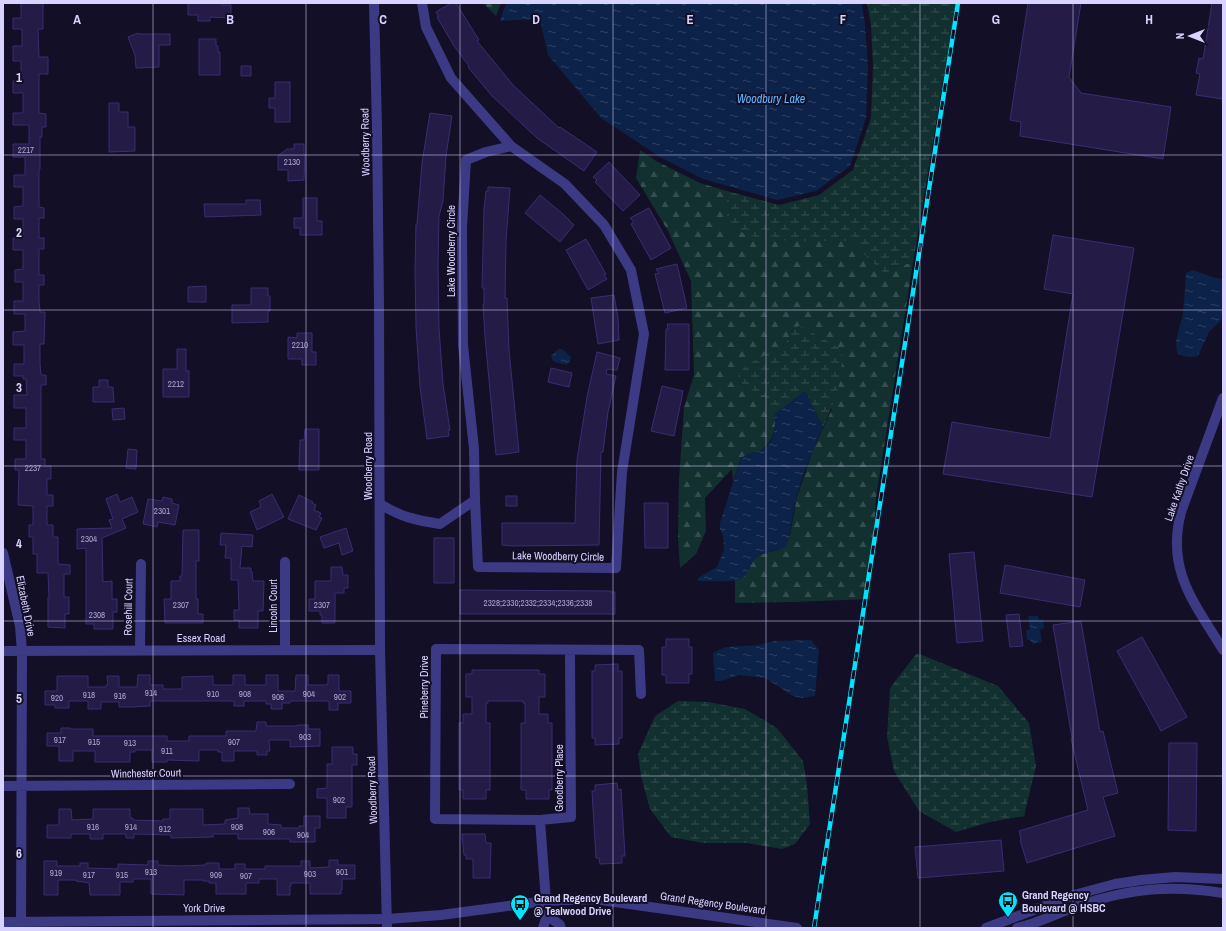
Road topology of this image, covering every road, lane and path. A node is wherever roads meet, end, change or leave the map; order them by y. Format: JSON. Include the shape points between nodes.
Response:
{"nodes":[{"id":1,"x":374,"y":3,"type":"edge"},
{"id":2,"x":422,"y":3,"type":"edge"},
{"id":3,"x":511,"y":146,"type":"junction"},
{"id":4,"x":1223,"y":398,"type":"edge"},
{"id":5,"x":475,"y":500,"type":"junction"},
{"id":6,"x":380,"y":504,"type":"junction"},
{"id":7,"x":3,"y":553,"type":"edge"},
{"id":8,"x":285,"y":562,"type":"dead end"},
{"id":9,"x":141,"y":564,"type":"dead end"},
{"id":10,"x":140,"y":650,"type":"junction"},
{"id":11,"x":285,"y":650,"type":"junction"},
{"id":12,"x":380,"y":650,"type":"junction"},
{"id":13,"x":570,"y":650,"type":"junction"},
{"id":14,"x":1223,"y":650,"type":"edge"},
{"id":15,"x":3,"y":651,"type":"edge"},
{"id":16,"x":22,"y":651,"type":"junction"},
{"id":17,"x":642,"y":694,"type":"dead end"},
{"id":18,"x":290,"y":784,"type":"dead end"},
{"id":19,"x":3,"y":786,"type":"edge"},
{"id":20,"x":22,"y":786,"type":"junction"},
{"id":21,"x":540,"y":820,"type":"junction"},
{"id":22,"x":1223,"y":879,"type":"edge"},
{"id":23,"x":1223,"y":893,"type":"edge"},
{"id":24,"x":546,"y":901,"type":"junction"},
{"id":25,"x":547,"y":915,"type":"junction"},
{"id":26,"x":3,"y":922,"type":"edge"},
{"id":27,"x":387,"y":923,"type":"edge"},
{"id":28,"x":21,"y":925,"type":"edge"},
{"id":29,"x":542,"y":928,"type":"edge"},
{"id":30,"x":560,"y":928,"type":"edge"},
{"id":31,"x":797,"y":928,"type":"edge"},
{"id":32,"x":986,"y":928,"type":"edge"},
{"id":33,"x":1017,"y":928,"type":"edge"}],
"edges":[{"from":1,"to":6,"type":"street","name":"Woodberry Road"},
{"from":2,"to":3,"type":"street","name":"Lake Woodberry Circle","via":[[426,27],[451,78]]},
{"from":3,"to":5,"type":"street","name":"Lake Woodberry Circle","via":[[466,160],[462,227],[463,345],[474,449]]},
{"from":3,"to":5,"type":"street","name":"Lake Woodberry Circle","via":[[565,184],[604,225],[631,270],[644,334],[622,472],[616,568],[478,567]]},
{"from":4,"to":14,"type":"street","name":"Lake Kathy Drive","via":[[1182,512],[1176,543],[1186,589]]},
{"from":5,"to":6,"type":"street","via":[[440,524],[419,521]]},
{"from":6,"to":12,"type":"street","name":"Woodberry Road"},
{"from":7,"to":16,"type":"street","name":"Elizabeth Drive","via":[[20,626]]},
{"from":8,"to":11,"type":"street","name":"Lincoln Court"},
{"from":9,"to":10,"type":"street","name":"Rosehill Court"},
{"from":10,"to":11,"type":"street","name":"Essex Road"},
{"from":10,"to":16,"type":"street","name":"Essex Road"},
{"from":11,"to":12,"type":"street","name":"Essex Road"},
{"from":12,"to":27,"type":"street","name":"Woodberry Road"},
{"from":13,"to":17,"type":"street","name":"Pineberry Drive","via":[[639,650]]},
{"from":13,"to":21,"type":"street","name":"Goodberry Place","via":[[571,817]]},
{"from":13,"to":21,"type":"street","name":"Pineberry Drive","via":[[436,649],[435,819]]},
{"from":15,"to":16,"type":"street","name":"Essex Road"},
{"from":16,"to":20,"type":"street","name":"Elizabeth Drive"},
{"from":18,"to":20,"type":"street","name":"Winchester Court"},
{"from":19,"to":20,"type":"street","name":"Winchester Court"},
{"from":20,"to":28,"type":"street","name":"Elizabeth Drive"},
{"from":21,"to":24,"type":"street","name":"Goodberry Place"},
{"from":22,"to":32,"type":"street","via":[[1176,877],[1115,884],[1074,895]]},
{"from":23,"to":33,"type":"street","via":[[1176,888],[1131,891],[1081,904]]},
{"from":24,"to":25,"type":"street","name":"Goodberry Place"},
{"from":24,"to":27,"type":"street","name":"Grand Regency Boulevard"},
{"from":24,"to":31,"type":"street","name":"Grand Regency Boulevard","via":[[594,899]]},
{"from":25,"to":29,"type":"street"},
{"from":25,"to":30,"type":"street","via":[[560,925]]},
{"from":26,"to":28,"type":"street","name":"York Drive"},
{"from":27,"to":28,"type":"street","name":"York Drive"}]}
